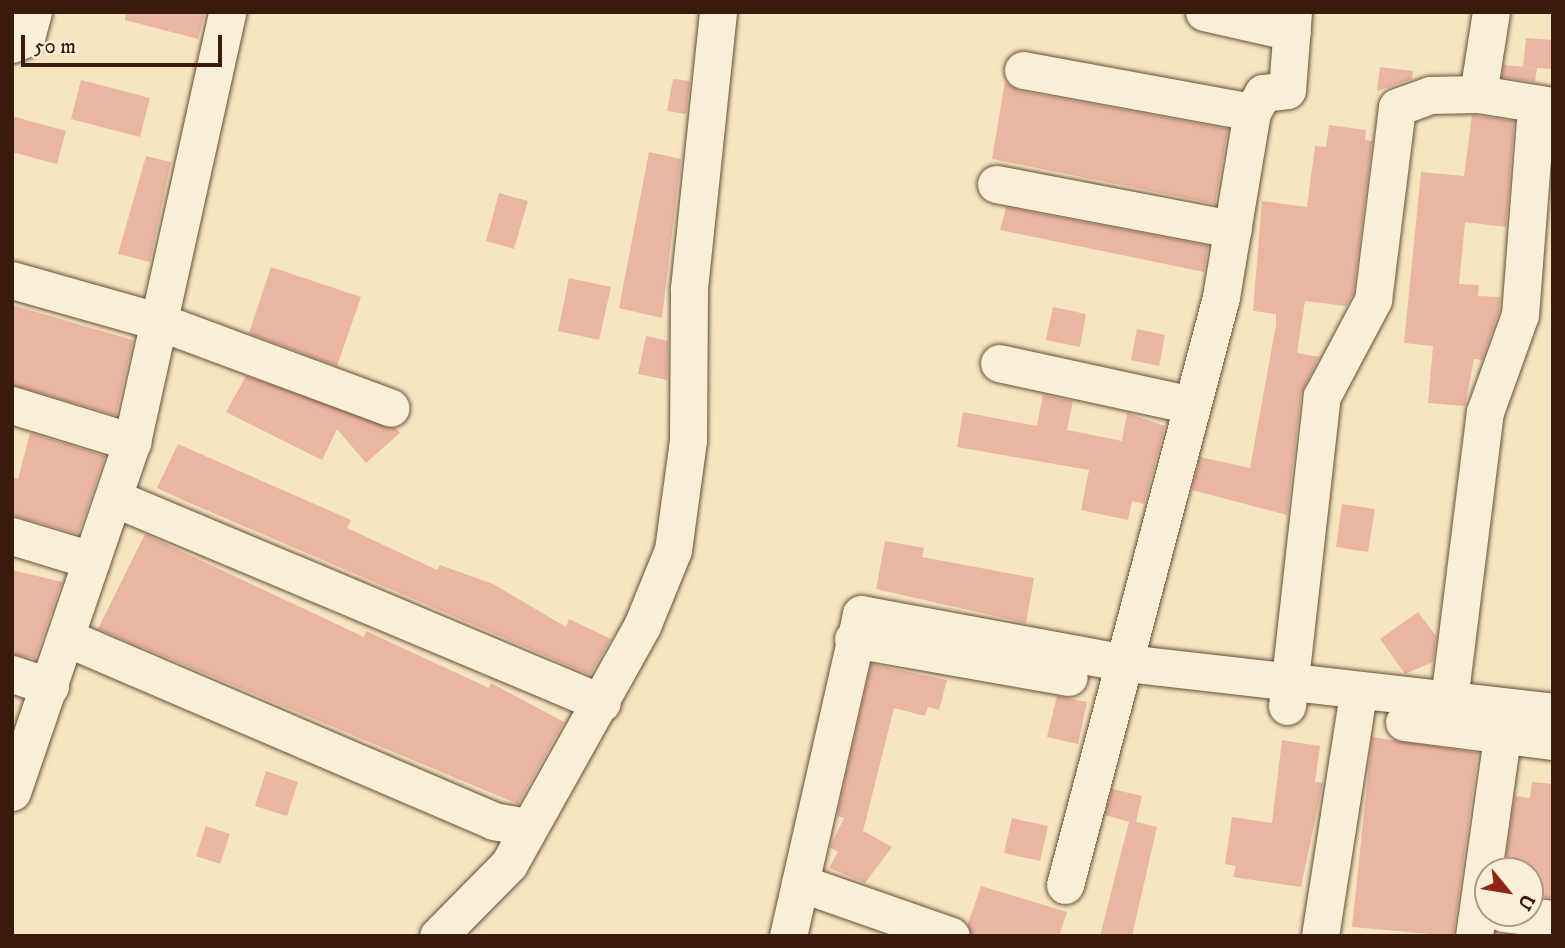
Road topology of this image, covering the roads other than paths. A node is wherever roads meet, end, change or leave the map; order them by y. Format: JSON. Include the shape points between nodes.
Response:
{"nodes":[{"id":1,"x":33,"y":12,"type":"edge"},
{"id":2,"x":227,"y":12,"type":"edge"},
{"id":3,"x":718,"y":12,"type":"edge"},
{"id":4,"x":1204,"y":12,"type":"edge"},
{"id":5,"x":1491,"y":12,"type":"edge"},
{"id":6,"x":1293,"y":22,"type":"edge"},
{"id":7,"x":12,"y":44,"type":"edge"},
{"id":8,"x":1023,"y":71,"type":"dead end"},
{"id":9,"x":1478,"y":94,"type":"junction"},
{"id":10,"x":1544,"y":105,"type":"edge"},
{"id":11,"x":1252,"y":112,"type":"junction"},
{"id":12,"x":996,"y":184,"type":"dead end"},
{"id":13,"x":1233,"y":229,"type":"junction"},
{"id":14,"x":12,"y":281,"type":"edge"},
{"id":15,"x":160,"y":321,"type":"junction"},
{"id":16,"x":999,"y":363,"type":"dead end"},
{"id":17,"x":12,"y":405,"type":"edge"},
{"id":18,"x":1191,"y":405,"type":"junction"},
{"id":19,"x":391,"y":408,"type":"dead end"},
{"id":20,"x":132,"y":442,"type":"junction"},
{"id":21,"x":114,"y":498,"type":"junction"},
{"id":22,"x":12,"y":536,"type":"edge"},
{"id":23,"x":91,"y":560,"type":"junction"},
{"id":24,"x":67,"y":638,"type":"junction"},
{"id":25,"x":12,"y":674,"type":"edge"},
{"id":26,"x":1123,"y":675,"type":"junction"},
{"id":27,"x":50,"y":686,"type":"junction"},
{"id":28,"x":1288,"y":695,"type":"junction"},
{"id":29,"x":602,"y":703,"type":"junction"},
{"id":30,"x":1356,"y":704,"type":"junction"},
{"id":31,"x":1553,"y":712,"type":"edge"},
{"id":32,"x":1447,"y":715,"type":"junction"},
{"id":33,"x":1502,"y":736,"type":"junction"},
{"id":34,"x":1553,"y":741,"type":"edge"},
{"id":35,"x":12,"y":792,"type":"edge"},
{"id":36,"x":527,"y":827,"type":"junction"},
{"id":37,"x":1491,"y":857,"type":"edge"},
{"id":38,"x":800,"y":883,"type":"junction"},
{"id":39,"x":1065,"y":885,"type":"dead end"},
{"id":40,"x":438,"y":936,"type":"edge"},
{"id":41,"x":788,"y":936,"type":"edge"},
{"id":42,"x":951,"y":936,"type":"edge"},
{"id":43,"x":1320,"y":936,"type":"edge"}],
"edges":[{"from":1,"to":7,"type":"street","via":[[26,38]]},
{"from":2,"to":15,"type":"street"},
{"from":3,"to":29,"type":"street","via":[[690,288],[684,494],[674,550]]},
{"from":4,"to":6,"type":"street"},
{"from":5,"to":9,"type":"street"},
{"from":6,"to":11,"type":"street","via":[[1287,90],[1263,93]]},
{"from":8,"to":11,"type":"street"},
{"from":9,"to":10,"type":"street"},
{"from":9,"to":28,"type":"street","via":[[1430,95],[1396,107],[1373,300],[1322,396]]},
{"from":10,"to":32,"type":"street","via":[[1520,315],[1485,412]]},
{"from":11,"to":13,"type":"street"},
{"from":12,"to":13,"type":"street"},
{"from":13,"to":18,"type":"street"},
{"from":14,"to":15,"type":"street"},
{"from":15,"to":19,"type":"street"},
{"from":15,"to":20,"type":"street"},
{"from":16,"to":18,"type":"street"},
{"from":17,"to":20,"type":"street"},
{"from":18,"to":26,"type":"street"},
{"from":20,"to":21,"type":"street"},
{"from":21,"to":23,"type":"street"},
{"from":21,"to":29,"type":"street"},
{"from":22,"to":23,"type":"street"},
{"from":23,"to":24,"type":"street"},
{"from":24,"to":27,"type":"street"},
{"from":24,"to":36,"type":"street","via":[[493,821]]},
{"from":25,"to":27,"type":"street"},
{"from":26,"to":28,"type":"street"},
{"from":26,"to":38,"type":"street","via":[[853,639]]},
{"from":26,"to":39,"type":"street"},
{"from":27,"to":35,"type":"street"},
{"from":28,"to":30,"type":"street"},
{"from":29,"to":36,"type":"street"},
{"from":30,"to":32,"type":"street"},
{"from":30,"to":43,"type":"street"},
{"from":31,"to":32,"type":"street"},
{"from":32,"to":33,"type":"street"},
{"from":33,"to":34,"type":"street"},
{"from":33,"to":37,"type":"street"},
{"from":36,"to":40,"type":"street","via":[[509,864]]},
{"from":38,"to":41,"type":"street"},
{"from":38,"to":42,"type":"street"}]}
